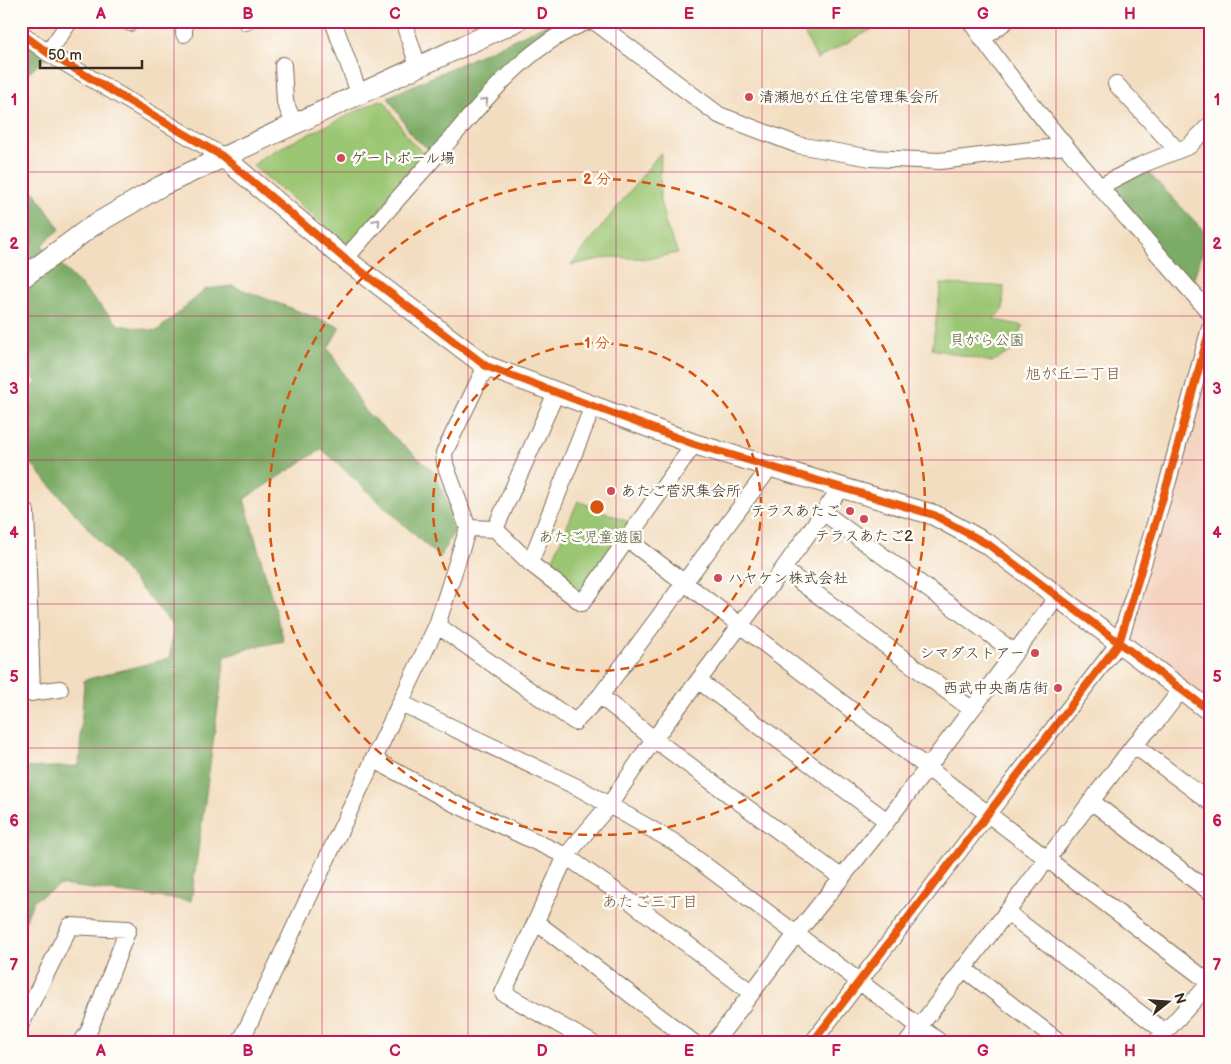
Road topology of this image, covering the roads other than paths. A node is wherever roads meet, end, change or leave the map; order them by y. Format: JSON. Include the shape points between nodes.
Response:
{"nodes":[{"id":1,"x":70,"y":21,"type":"edge"},
{"id":2,"x":333,"y":21,"type":"edge"},
{"id":3,"x":403,"y":21,"type":"edge"},
{"id":4,"x":517,"y":21,"type":"edge"},
{"id":5,"x":590,"y":21,"type":"edge"},
{"id":6,"x":594,"y":21,"type":"edge"},
{"id":7,"x":970,"y":21,"type":"edge"},
{"id":8,"x":1006,"y":21,"type":"edge"},
{"id":9,"x":21,"y":33,"type":"edge"},
{"id":10,"x":982,"y":39,"type":"junction"},
{"id":11,"x":48,"y":53,"type":"junction"},
{"id":12,"x":283,"y":65,"type":"dead end"},
{"id":13,"x":418,"y":66,"type":"junction"},
{"id":14,"x":1116,"y":84,"type":"dead end"},
{"id":15,"x":359,"y":93,"type":"junction"},
{"id":16,"x":294,"y":123,"type":"junction"},
{"id":17,"x":1210,"y":125,"type":"edge"},
{"id":18,"x":1066,"y":146,"type":"junction"},
{"id":19,"x":1177,"y":150,"type":"junction"},
{"id":20,"x":222,"y":156,"type":"junction"},
{"id":21,"x":1100,"y":187,"type":"junction"},
{"id":22,"x":345,"y":259,"type":"junction"},
{"id":23,"x":21,"y":279,"type":"edge"},
{"id":24,"x":1210,"y":313,"type":"edge"},
{"id":25,"x":1210,"y":328,"type":"edge"},
{"id":26,"x":486,"y":366,"type":"junction"},
{"id":27,"x":556,"y":393,"type":"junction"},
{"id":28,"x":593,"y":406,"type":"junction"},
{"id":29,"x":694,"y":444,"type":"junction"},
{"id":30,"x":771,"y":466,"type":"junction"},
{"id":31,"x":842,"y":486,"type":"junction"},
{"id":32,"x":26,"y":511,"type":"dead end"},
{"id":33,"x":823,"y":512,"type":"junction"},
{"id":34,"x":468,"y":528,"type":"junction"},
{"id":35,"x":495,"y":529,"type":"junction"},
{"id":36,"x":627,"y":540,"type":"junction"},
{"id":37,"x":530,"y":563,"type":"junction"},
{"id":38,"x":783,"y":568,"type":"junction"},
{"id":39,"x":686,"y":583,"type":"junction"},
{"id":40,"x":1058,"y":596,"type":"junction"},
{"id":41,"x":741,"y":624,"type":"junction"},
{"id":42,"x":437,"y":625,"type":"junction"},
{"id":43,"x":1119,"y":642,"type":"junction"},
{"id":44,"x":1014,"y":652,"type":"junction"},
{"id":45,"x":698,"y":681,"type":"junction"},
{"id":46,"x":60,"y":690,"type":"dead end"},
{"id":47,"x":1181,"y":690,"type":"junction"},
{"id":48,"x":27,"y":693,"type":"edge"},
{"id":49,"x":600,"y":696,"type":"junction"},
{"id":50,"x":401,"y":703,"type":"junction"},
{"id":51,"x":971,"y":709,"type":"junction"},
{"id":52,"x":1210,"y":711,"type":"edge"},
{"id":53,"x":654,"y":739,"type":"junction"},
{"id":54,"x":1134,"y":745,"type":"junction"},
{"id":55,"x":373,"y":760,"type":"junction"},
{"id":56,"x":927,"y":768,"type":"junction"},
{"id":57,"x":1091,"y":801,"type":"junction"},
{"id":58,"x":1210,"y":802,"type":"edge"},
{"id":59,"x":610,"y":804,"type":"junction"},
{"id":60,"x":989,"y":815,"type":"junction"},
{"id":61,"x":887,"y":821,"type":"junction"},
{"id":62,"x":566,"y":856,"type":"junction"},
{"id":63,"x":1047,"y":857,"type":"junction"},
{"id":64,"x":842,"y":878,"type":"junction"},
{"id":65,"x":1210,"y":892,"type":"edge"},
{"id":66,"x":1006,"y":912,"type":"junction"},
{"id":67,"x":536,"y":922,"type":"junction"},
{"id":68,"x":796,"y":934,"type":"junction"},
{"id":69,"x":963,"y":968,"type":"junction"},
{"id":70,"x":858,"y":982,"type":"junction"},
{"id":71,"x":1210,"y":983,"type":"edge"},
{"id":72,"x":752,"y":993,"type":"junction"},
{"id":73,"x":21,"y":1024,"type":"edge"},
{"id":74,"x":919,"y":1026,"type":"junction"},
{"id":75,"x":1160,"y":1037,"type":"edge"},
{"id":76,"x":81,"y":1043,"type":"edge"},
{"id":77,"x":240,"y":1043,"type":"edge"},
{"id":78,"x":592,"y":1043,"type":"edge"},
{"id":79,"x":694,"y":1043,"type":"edge"},
{"id":80,"x":714,"y":1043,"type":"edge"},
{"id":81,"x":812,"y":1043,"type":"edge"},
{"id":82,"x":907,"y":1043,"type":"edge"},
{"id":83,"x":941,"y":1043,"type":"edge"},
{"id":84,"x":1061,"y":1043,"type":"edge"}],
"edges":[{"from":1,"to":11,"type":"street"},
{"from":2,"to":15,"type":"street"},
{"from":3,"to":13,"type":"street"},
{"from":4,"to":13,"type":"street"},
{"from":22,"to":5,"type":"street","one_way":true,"via":[[478,108],[523,62],[571,28]]},
{"from":6,"to":18,"type":"street","via":[[719,115],[798,145],[871,158],[940,160]]},
{"from":7,"to":10,"type":"street"},
{"from":8,"to":10,"type":"street"},
{"from":9,"to":11,"type":"street"},
{"from":10,"to":18,"type":"street"},
{"from":11,"to":20,"type":"street"},
{"from":12,"to":16,"type":"street","via":[[285,102]]},
{"from":13,"to":15,"type":"street"},
{"from":14,"to":19,"type":"street"},
{"from":15,"to":16,"type":"street"},
{"from":16,"to":20,"type":"street"},
{"from":17,"to":19,"type":"street","via":[[1189,146]]},
{"from":18,"to":21,"type":"street"},
{"from":19,"to":21,"type":"street"},
{"from":20,"to":22,"type":"street"},
{"from":20,"to":23,"type":"street","via":[[126,204]]},
{"from":21,"to":24,"type":"street"},
{"from":22,"to":26,"type":"street"},
{"from":25,"to":43,"type":"street"},
{"from":26,"to":27,"type":"street"},
{"from":26,"to":34,"type":"street","via":[[444,453]]},
{"from":27,"to":28,"type":"street"},
{"from":27,"to":35,"type":"street"},
{"from":28,"to":29,"type":"street"},
{"from":28,"to":37,"type":"street"},
{"from":29,"to":30,"type":"street"},
{"from":29,"to":36,"type":"street"},
{"from":30,"to":31,"type":"street"},
{"from":30,"to":39,"type":"street"},
{"from":31,"to":33,"type":"street"},
{"from":31,"to":40,"type":"street","via":[[934,515],[988,545]]},
{"from":32,"to":48,"type":"street"},
{"from":33,"to":38,"type":"street"},
{"from":33,"to":44,"type":"street"},
{"from":34,"to":35,"type":"street"},
{"from":34,"to":42,"type":"street"},
{"from":35,"to":37,"type":"street"},
{"from":36,"to":37,"type":"street","via":[[582,603]]},
{"from":36,"to":39,"type":"street"},
{"from":38,"to":41,"type":"street"},
{"from":38,"to":51,"type":"street"},
{"from":39,"to":41,"type":"street"},
{"from":39,"to":49,"type":"street"},
{"from":40,"to":43,"type":"street"},
{"from":40,"to":44,"type":"street"},
{"from":41,"to":45,"type":"street"},
{"from":41,"to":56,"type":"street"},
{"from":42,"to":49,"type":"street","via":[[575,722]]},
{"from":42,"to":50,"type":"street"},
{"from":43,"to":47,"type":"street"},
{"from":43,"to":60,"type":"street"},
{"from":44,"to":51,"type":"street"},
{"from":45,"to":53,"type":"street"},
{"from":45,"to":61,"type":"street"},
{"from":46,"to":48,"type":"street"},
{"from":47,"to":52,"type":"street"},
{"from":47,"to":54,"type":"street","via":[[1157,722]]},
{"from":49,"to":53,"type":"street"},
{"from":50,"to":55,"type":"street"},
{"from":50,"to":59,"type":"street"},
{"from":51,"to":56,"type":"street"},
{"from":53,"to":59,"type":"street"},
{"from":53,"to":64,"type":"street"},
{"from":54,"to":57,"type":"street"},
{"from":54,"to":58,"type":"street"},
{"from":55,"to":62,"type":"street","via":[[451,802]]},
{"from":55,"to":77,"type":"street"},
{"from":56,"to":60,"type":"street"},
{"from":56,"to":61,"type":"street"},
{"from":57,"to":63,"type":"street"},
{"from":57,"to":65,"type":"street"},
{"from":59,"to":62,"type":"street"},
{"from":59,"to":68,"type":"street","via":[[674,842]]},
{"from":60,"to":63,"type":"street"},
{"from":60,"to":70,"type":"street"},
{"from":61,"to":64,"type":"street"},
{"from":62,"to":67,"type":"street"},
{"from":62,"to":72,"type":"street"},
{"from":63,"to":66,"type":"street"},
{"from":63,"to":71,"type":"street"},
{"from":64,"to":68,"type":"street"},
{"from":66,"to":69,"type":"street"},
{"from":66,"to":75,"type":"street"},
{"from":67,"to":78,"type":"street","via":[[502,993]]},
{"from":67,"to":79,"type":"street"},
{"from":68,"to":70,"type":"street"},
{"from":68,"to":72,"type":"street"},
{"from":69,"to":74,"type":"street"},
{"from":69,"to":84,"type":"street"},
{"from":70,"to":74,"type":"street"},
{"from":70,"to":81,"type":"street"},
{"from":71,"to":75,"type":"street"},
{"from":72,"to":80,"type":"street"},
{"from":73,"to":76,"type":"street","via":[[70,926],[128,929],[89,1032]]},
{"from":74,"to":82,"type":"street"},
{"from":74,"to":83,"type":"street"}]}
